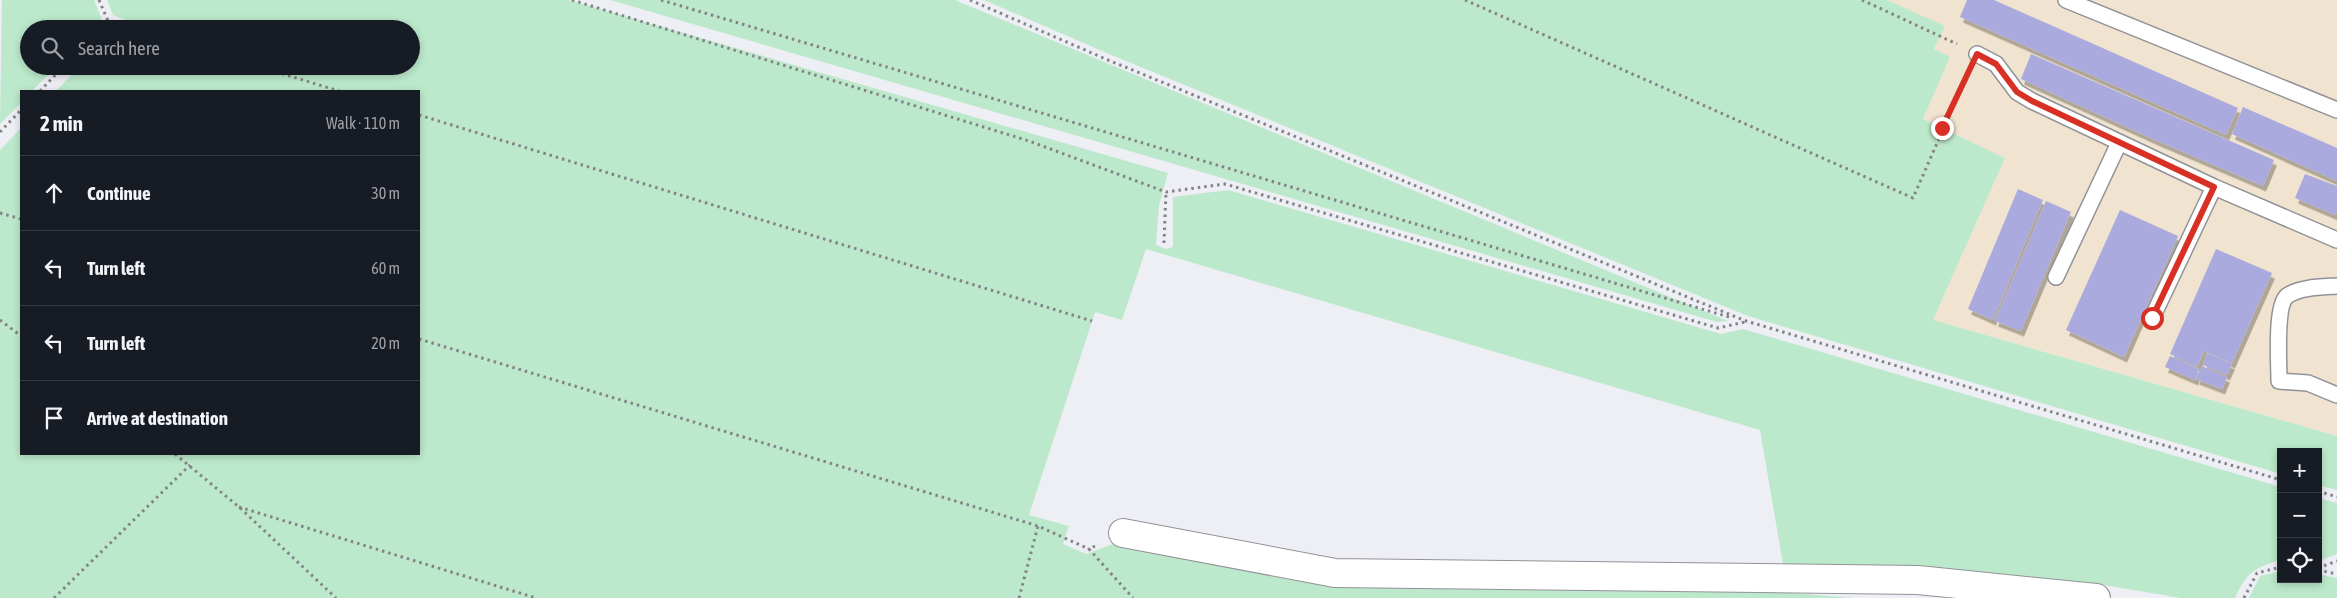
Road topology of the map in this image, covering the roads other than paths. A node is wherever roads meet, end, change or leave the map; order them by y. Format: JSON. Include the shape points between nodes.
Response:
{"nodes":[{"id":1,"x":2066,"y":0,"type":"edge"},
{"id":2,"x":1977,"y":54,"type":"road end"},
{"id":3,"x":2337,"y":110,"type":"edge"},
{"id":4,"x":2119,"y":143,"type":"junction"},
{"id":5,"x":2214,"y":187,"type":"junction"},
{"id":6,"x":2337,"y":240,"type":"edge"},
{"id":7,"x":2056,"y":277,"type":"dead end"},
{"id":8,"x":2337,"y":286,"type":"edge"},
{"id":9,"x":2152,"y":318,"type":"dead end"},
{"id":10,"x":2337,"y":396,"type":"edge"},
{"id":11,"x":1122,"y":533,"type":"dead end"},
{"id":12,"x":2005,"y":593,"type":"edge"},
{"id":13,"x":2096,"y":598,"type":"edge"}],
"edges":[{"from":1,"to":3,"type":"lane"},
{"from":2,"to":4,"type":"lane","via":[[1996,64],[2017,92]]},
{"from":4,"to":5,"type":"lane"},
{"from":4,"to":7,"type":"lane"},
{"from":5,"to":6,"type":"lane"},
{"from":5,"to":9,"type":"lane"},
{"from":8,"to":10,"type":"lane","via":[[2301,290],[2287,297],[2280,307],[2279,381],[2308,383]]},
{"from":11,"to":12,"type":"street","via":[[1335,573],[1918,580]]},
{"from":12,"to":13,"type":"street"}]}
